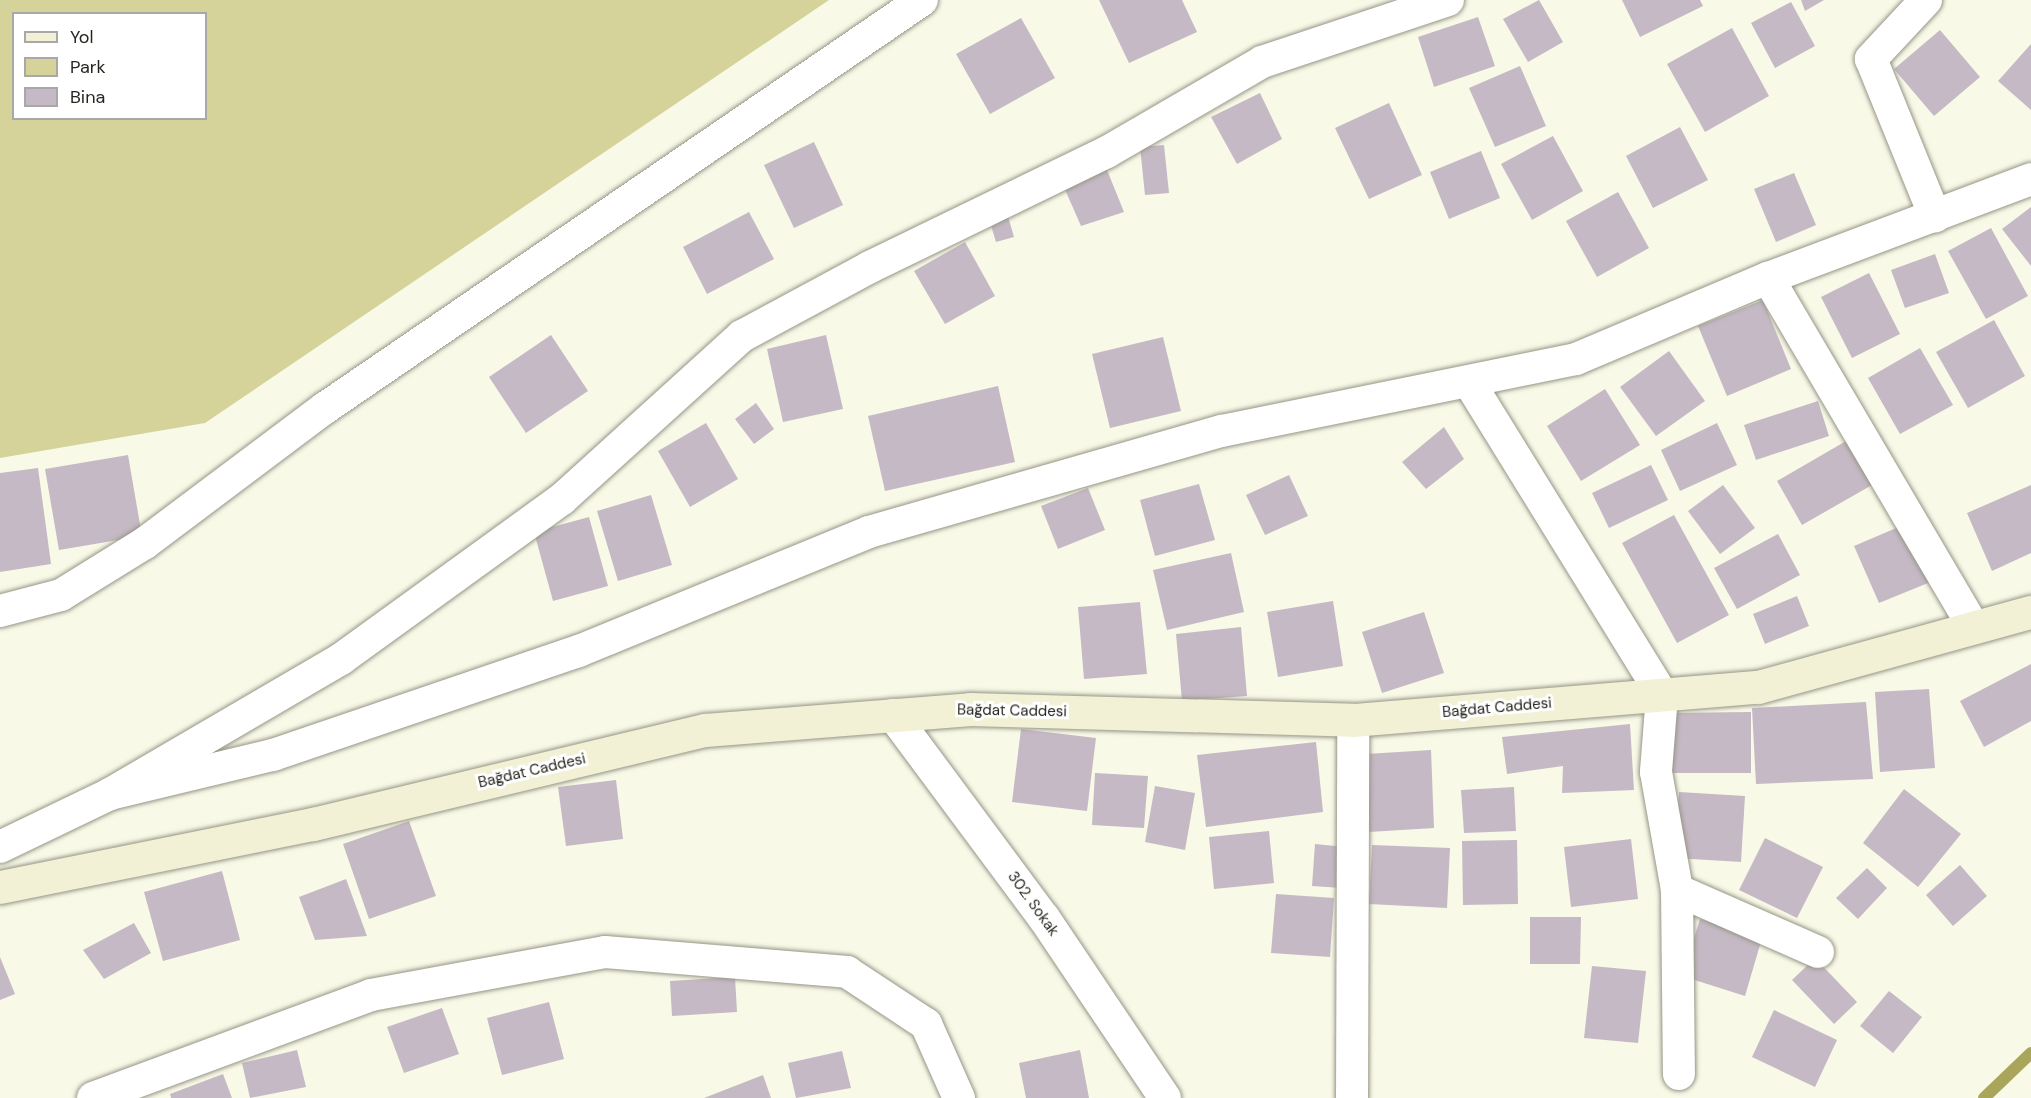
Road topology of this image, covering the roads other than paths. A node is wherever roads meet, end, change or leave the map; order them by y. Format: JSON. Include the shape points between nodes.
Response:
{"nodes":[{"id":1,"x":922,"y":0,"type":"edge"},
{"id":2,"x":1448,"y":0,"type":"edge"},
{"id":3,"x":1926,"y":0,"type":"edge"},
{"id":4,"x":2031,"y":179,"type":"edge"},
{"id":5,"x":1935,"y":217,"type":"junction"},
{"id":6,"x":1768,"y":278,"type":"junction"},
{"id":7,"x":1469,"y":382,"type":"junction"},
{"id":8,"x":0,"y":611,"type":"edge"},
{"id":9,"x":2031,"y":612,"type":"edge"},
{"id":10,"x":1974,"y":628,"type":"junction"},
{"id":11,"x":1662,"y":695,"type":"junction"},
{"id":12,"x":893,"y":715,"type":"junction"},
{"id":13,"x":1353,"y":720,"type":"junction"},
{"id":14,"x":111,"y":794,"type":"junction"},
{"id":15,"x":0,"y":847,"type":"edge"},
{"id":16,"x":0,"y":887,"type":"edge"},
{"id":17,"x":1677,"y":891,"type":"junction"},
{"id":18,"x":1818,"y":952,"type":"dead end"},
{"id":19,"x":1679,"y":1074,"type":"dead end"},
{"id":20,"x":93,"y":1098,"type":"edge"},
{"id":21,"x":959,"y":1098,"type":"edge"},
{"id":22,"x":1165,"y":1098,"type":"edge"},
{"id":23,"x":1352,"y":1098,"type":"edge"}],
"edges":[{"from":1,"to":8,"type":"street","via":[[325,408],[145,543],[61,594]]},
{"from":2,"to":14,"type":"street","via":[[1262,62],[1107,152],[870,267],[742,336],[562,499],[341,658]]},
{"from":3,"to":5,"type":"street","via":[[1871,59]]},
{"from":4,"to":5,"type":"street"},
{"from":5,"to":6,"type":"street"},
{"from":6,"to":7,"type":"street","via":[[1576,359]]},
{"from":6,"to":10,"type":"street"},
{"from":7,"to":11,"type":"street"},
{"from":7,"to":14,"type":"street","via":[[1222,431],[869,532],[568,655],[273,755]]},
{"from":9,"to":10,"type":"main road","name":"Bağdat Caddesi"},
{"from":10,"to":11,"type":"main road","name":"Bağdat Caddesi","via":[[1758,687]]},
{"from":11,"to":13,"type":"main road","name":"Bağdat Caddesi"},
{"from":11,"to":17,"type":"street","via":[[1656,772]]},
{"from":12,"to":13,"type":"main road","name":"Bağdat Caddesi","via":[[970,709]]},
{"from":12,"to":16,"type":"main road","name":"Bağdat Caddesi","via":[[705,730],[313,824]]},
{"from":12,"to":22,"type":"street","name":"302. Sokak","via":[[1044,918]]},
{"from":13,"to":23,"type":"street"},
{"from":14,"to":15,"type":"street"},
{"from":17,"to":18,"type":"street"},
{"from":17,"to":19,"type":"street"},
{"from":20,"to":21,"type":"street","via":[[371,995],[605,952],[847,972],[926,1024]]}]}
